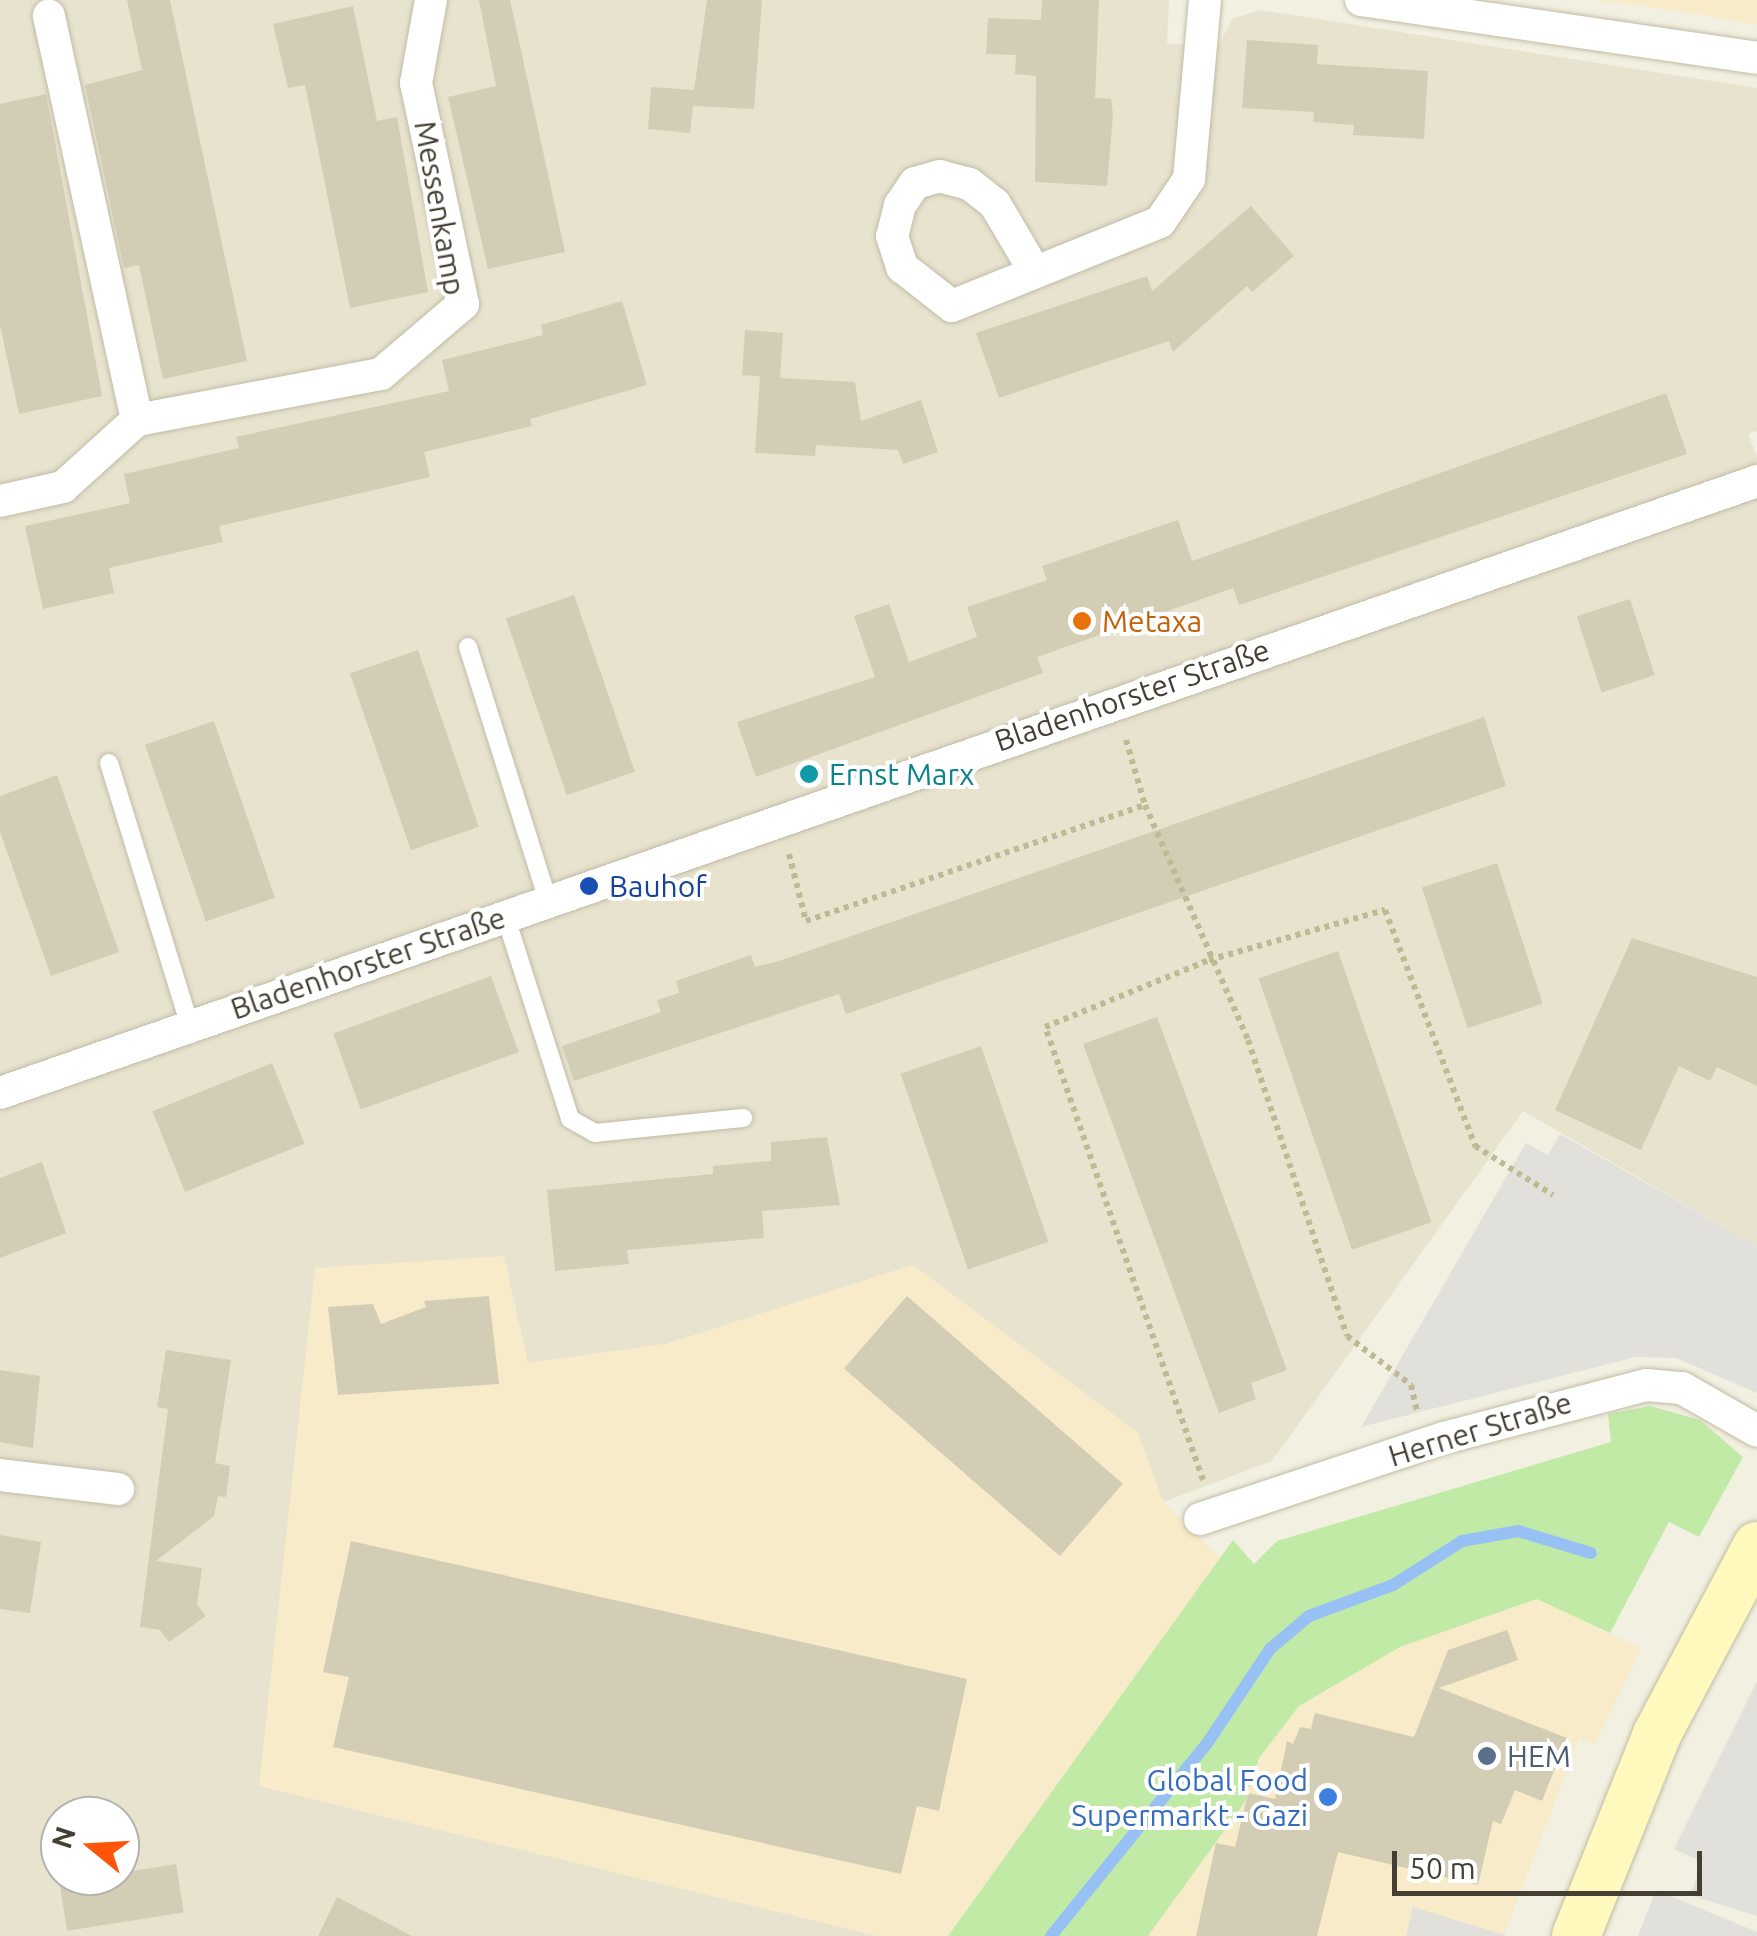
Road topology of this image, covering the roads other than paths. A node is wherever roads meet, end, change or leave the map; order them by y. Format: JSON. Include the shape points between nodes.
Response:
{"nodes":[{"id":1,"x":430,"y":0,"type":"edge"},
{"id":2,"x":1205,"y":0,"type":"edge"},
{"id":3,"x":1361,"y":0,"type":"edge"},
{"id":4,"x":1409,"y":5,"type":"edge"},
{"id":5,"x":49,"y":15,"type":"dead end"},
{"id":6,"x":1757,"y":58,"type":"edge"},
{"id":7,"x":1035,"y":272,"type":"junction"},
{"id":8,"x":137,"y":420,"type":"junction"},
{"id":9,"x":1757,"y":481,"type":"edge"},
{"id":10,"x":0,"y":501,"type":"edge"},
{"id":11,"x":468,"y":648,"type":"dead end"},
{"id":12,"x":109,"y":763,"type":"dead end"},
{"id":13,"x":548,"y":900,"type":"junction"},
{"id":14,"x":504,"y":916,"type":"junction"},
{"id":15,"x":190,"y":1026,"type":"junction"},
{"id":16,"x":0,"y":1092,"type":"edge"},
{"id":17,"x":744,"y":1118,"type":"dead end"},
{"id":18,"x":1757,"y":1431,"type":"edge"},
{"id":19,"x":0,"y":1475,"type":"edge"},
{"id":20,"x":118,"y":1489,"type":"dead end"},
{"id":21,"x":1209,"y":1516,"type":"road end"},
{"id":22,"x":1757,"y":1546,"type":"edge"},
{"id":23,"x":1576,"y":1936,"type":"edge"}],
"edges":[{"from":1,"to":8,"type":"street","name":"Messenkamp","via":[[416,83],[463,304],[382,374]]},
{"from":2,"to":7,"type":"street","via":[[1189,179],[1174,211]]},
{"from":3,"to":4,"type":"street"},
{"from":4,"to":6,"type":"street"},
{"from":5,"to":8,"type":"street"},
{"from":7,"to":7,"type":"street","via":[[952,306],[902,268],[892,236],[900,205],[915,183],[940,176],[969,184],[996,204]]},
{"from":8,"to":10,"type":"street","via":[[64,487]]},
{"from":9,"to":13,"type":"street","name":"Bladenhorster Straße"},
{"from":11,"to":13,"type":"lane"},
{"from":12,"to":15,"type":"lane"},
{"from":13,"to":14,"type":"street","name":"Bladenhorster Straße"},
{"from":14,"to":15,"type":"street","name":"Bladenhorster Straße"},
{"from":14,"to":17,"type":"lane","via":[[570,1119],[594,1133]]},
{"from":15,"to":16,"type":"street","name":"Bladenhorster Straße"},
{"from":18,"to":21,"type":"street","name":"Herner Straße","via":[[1682,1388],[1646,1385],[1426,1444]]},
{"from":19,"to":20,"type":"street"},
{"from":22,"to":23,"type":"main road","via":[[1657,1734]]}]}
